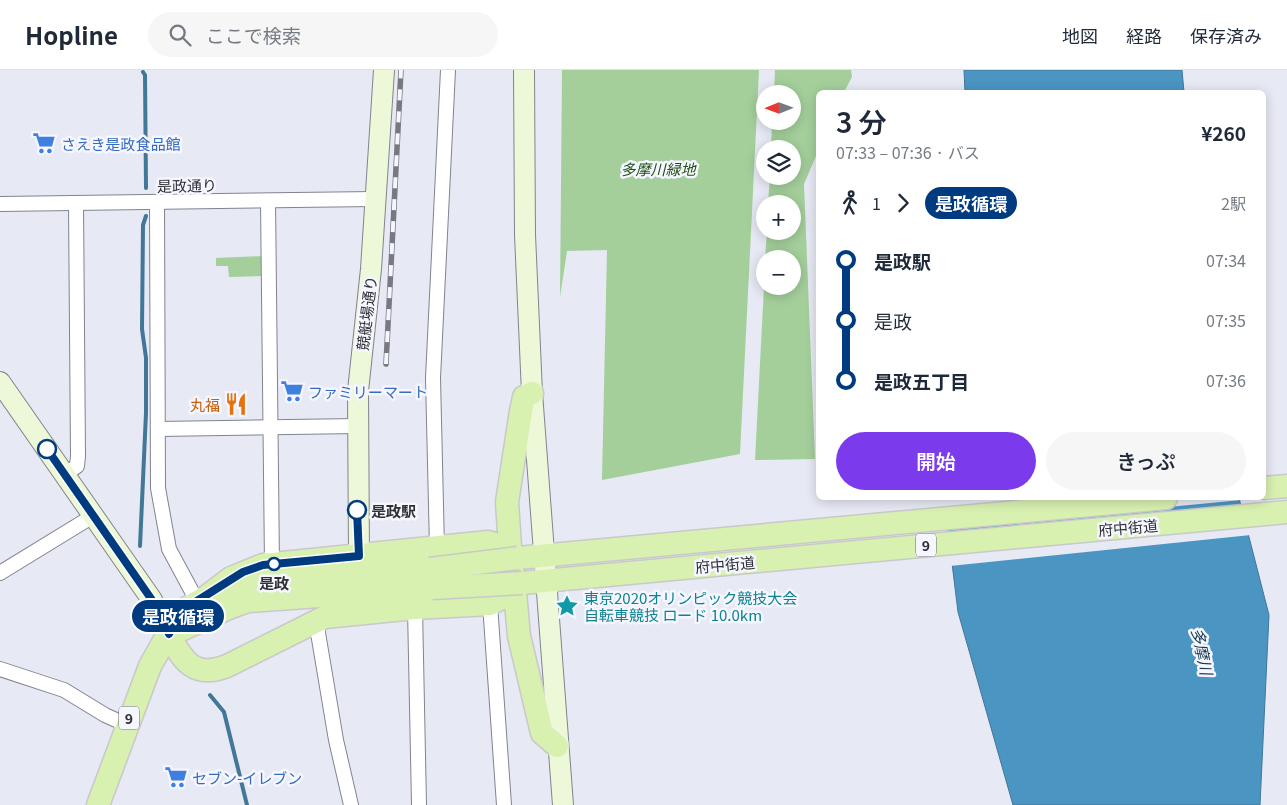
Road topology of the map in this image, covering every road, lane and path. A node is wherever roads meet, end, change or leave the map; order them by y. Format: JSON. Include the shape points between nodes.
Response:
{"nodes":[{"id":1,"x":384,"y":70,"type":"edge"},
{"id":2,"x":448,"y":70,"type":"edge"},
{"id":3,"x":524,"y":70,"type":"edge"},
{"id":4,"x":375,"y":200,"type":"junction"},
{"id":5,"x":268,"y":201,"type":"junction"},
{"id":6,"x":157,"y":202,"type":"junction"},
{"id":7,"x":76,"y":203,"type":"junction"},
{"id":8,"x":0,"y":204,"type":"edge"},
{"id":9,"x":0,"y":382,"type":"edge"},
{"id":10,"x":532,"y":393,"type":"junction"},
{"id":11,"x":358,"y":426,"type":"junction"},
{"id":12,"x":270,"y":427,"type":"junction"},
{"id":13,"x":158,"y":429,"type":"junction"},
{"id":14,"x":65,"y":475,"type":"junction"},
{"id":15,"x":1287,"y":486,"type":"edge"},
{"id":16,"x":1266,"y":488,"type":"edge"},
{"id":17,"x":1144,"y":500,"type":"edge"},
{"id":18,"x":1287,"y":512,"type":"edge"},
{"id":19,"x":93,"y":516,"type":"junction"},
{"id":20,"x":508,"y":523,"type":"junction"},
{"id":21,"x":488,"y":542,"type":"junction"},
{"id":22,"x":555,"y":554,"type":"junction"},
{"id":23,"x":359,"y":556,"type":"junction"},
{"id":24,"x":272,"y":564,"type":"junction"},
{"id":25,"x":433,"y":568,"type":"junction"},
{"id":26,"x":0,"y":573,"type":"edge"},
{"id":27,"x":556,"y":580,"type":"junction"},
{"id":28,"x":509,"y":581,"type":"junction"},
{"id":29,"x":202,"y":599,"type":"junction"},
{"id":30,"x":415,"y":608,"type":"junction"},
{"id":31,"x":316,"y":621,"type":"junction"},
{"id":32,"x":169,"y":634,"type":"junction"},
{"id":33,"x":0,"y":669,"type":"edge"},
{"id":34,"x":127,"y":725,"type":"junction"},
{"id":35,"x":557,"y":746,"type":"junction"},
{"id":36,"x":98,"y":805,"type":"edge"},
{"id":37,"x":351,"y":805,"type":"edge"},
{"id":38,"x":419,"y":805,"type":"edge"},
{"id":39,"x":504,"y":805,"type":"edge"},
{"id":40,"x":562,"y":805,"type":"edge"}],
"edges":[{"from":1,"to":4,"type":"street","name":"競艇場通り"},
{"from":2,"to":25,"type":"street","via":[[434,378]]},
{"from":3,"to":10,"type":"street","via":[[524,235]]},
{"from":4,"to":5,"type":"street","name":"是政通り"},
{"from":4,"to":11,"type":"street","name":"競艇場通り"},
{"from":5,"to":6,"type":"street","name":"是政通り"},
{"from":5,"to":12,"type":"street"},
{"from":6,"to":7,"type":"street","name":"是政通り"},
{"from":6,"to":13,"type":"street"},
{"from":7,"to":8,"type":"street","name":"是政通り"},
{"from":7,"to":14,"type":"street","via":[[78,456],[77,466]]},
{"from":9,"to":14,"type":"street"},
{"from":10,"to":20,"type":"main road","via":[[524,397],[521,411],[507,502]]},
{"from":10,"to":22,"type":"street"},
{"from":11,"to":12,"type":"street"},
{"from":11,"to":23,"type":"street","name":"競艇場通り"},
{"from":12,"to":13,"type":"street"},
{"from":12,"to":24,"type":"street"},
{"from":13,"to":29,"type":"street","via":[[158,488],[169,549]]},
{"from":14,"to":19,"type":"street"},
{"from":15,"to":16,"type":"main road"},
{"from":17,"to":22,"type":"main road","name":"府中街道","number":"9"},
{"from":18,"to":27,"type":"main road","name":"府中街道","number":"9"},
{"from":19,"to":26,"type":"street"},
{"from":19,"to":32,"type":"street","via":[[152,600]]},
{"from":20,"to":21,"type":"main road","via":[[498,536]]},
{"from":20,"to":28,"type":"main road"},
{"from":21,"to":25,"type":"main road"},
{"from":21,"to":28,"type":"main road","via":[[501,548]]},
{"from":22,"to":27,"type":"street"},
{"from":22,"to":28,"type":"main road","name":"府中街道","number":"9"},
{"from":23,"to":24,"type":"main road"},
{"from":23,"to":25,"type":"main road"},
{"from":24,"to":29,"type":"main road","via":[[237,575]]},
{"from":25,"to":28,"type":"main road","name":"府中街道","number":"9","bridge":true},
{"from":25,"to":29,"type":"main road","name":"府中街道","number":"9","via":[[251,584],[232,587]]},
{"from":25,"to":32,"type":"main road","name":"府中街道","number":"9","via":[[249,601],[220,610]]},
{"from":27,"to":28,"type":"main road","name":"府中街道","number":"9"},
{"from":27,"to":35,"type":"street"},
{"from":28,"to":30,"type":"main road"},
{"from":28,"to":35,"type":"main road","via":[[542,733]]},
{"from":28,"to":39,"type":"street"},
{"from":29,"to":32,"type":"main road","name":"府中街道","number":"9","via":[[181,611]]},
{"from":30,"to":31,"type":"main road","via":[[325,617]]},
{"from":30,"to":38,"type":"street"},
{"from":31,"to":32,"type":"main road","via":[[212,671],[199,670],[186,661]]},
{"from":31,"to":37,"type":"street","via":[[336,740]]},
{"from":32,"to":34,"type":"main road","name":"府中街道","number":"9","via":[[155,655]]},
{"from":33,"to":34,"type":"street","via":[[64,690]]},
{"from":34,"to":36,"type":"main road","name":"府中街道","number":"9"},
{"from":35,"to":40,"type":"street"}]}
